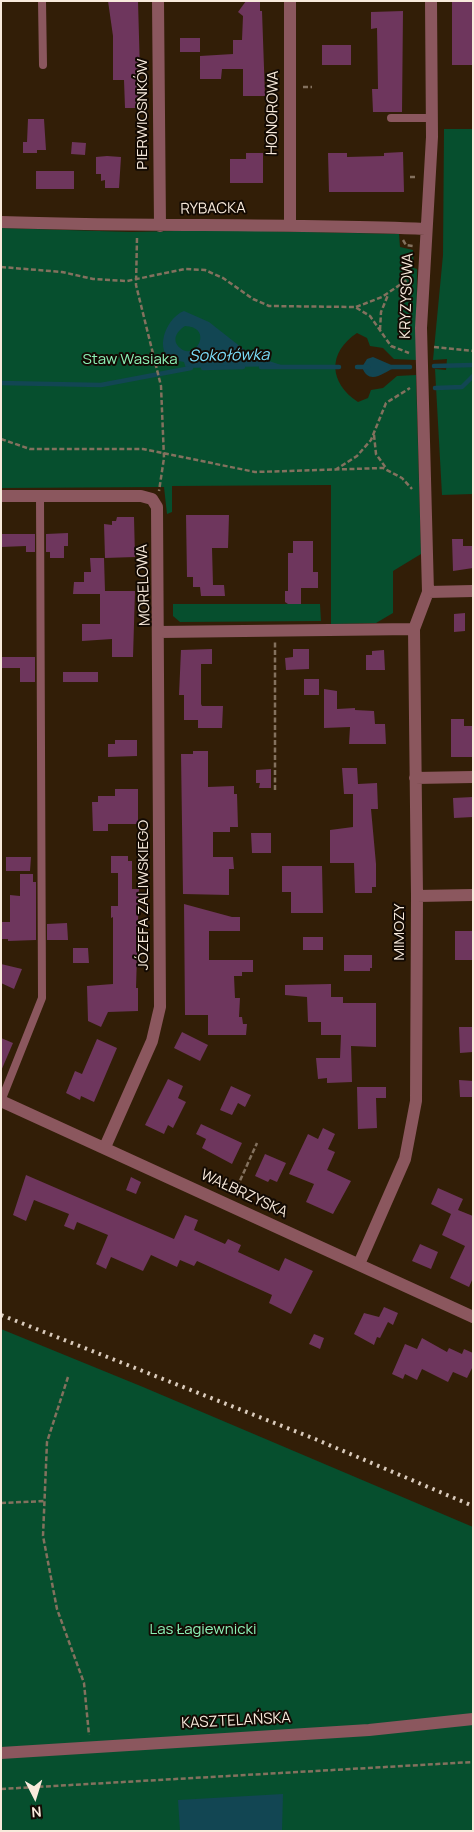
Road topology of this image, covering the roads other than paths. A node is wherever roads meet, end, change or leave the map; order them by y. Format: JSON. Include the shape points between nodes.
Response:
{"nodes":[{"id":1,"x":42,"y":1,"type":"edge"},
{"id":2,"x":158,"y":1,"type":"edge"},
{"id":3,"x":290,"y":1,"type":"edge"},
{"id":4,"x":431,"y":1,"type":"edge"},
{"id":5,"x":43,"y":65,"type":"dead end"},
{"id":6,"x":391,"y":118,"type":"dead end"},
{"id":7,"x":432,"y":118,"type":"junction"},
{"id":8,"x":1,"y":222,"type":"edge"},
{"id":9,"x":290,"y":224,"type":"junction"},
{"id":10,"x":160,"y":226,"type":"junction"},
{"id":11,"x":426,"y":229,"type":"junction"},
{"id":12,"x":1,"y":496,"type":"edge"},
{"id":13,"x":40,"y":496,"type":"junction"},
{"id":14,"x":473,"y":591,"type":"edge"},
{"id":15,"x":428,"y":592,"type":"junction"},
{"id":16,"x":414,"y":629,"type":"junction"},
{"id":17,"x":159,"y":632,"type":"junction"},
{"id":18,"x":473,"y":777,"type":"edge"},
{"id":19,"x":415,"y":778,"type":"junction"},
{"id":20,"x":473,"y":895,"type":"edge"},
{"id":21,"x":417,"y":896,"type":"junction"},
{"id":22,"x":1,"y":1101,"type":"edge"},
{"id":23,"x":105,"y":1147,"type":"junction"},
{"id":24,"x":359,"y":1264,"type":"junction"},
{"id":25,"x":473,"y":1317,"type":"edge"},
{"id":26,"x":473,"y":1719,"type":"edge"},
{"id":27,"x":1,"y":1752,"type":"edge"}],
"edges":[{"from":1,"to":5,"type":"lane"},
{"from":2,"to":10,"type":"street","name":"PIERWIOSNKÓW"},
{"from":3,"to":9,"type":"street","name":"HONOROWA"},
{"from":4,"to":7,"type":"street","name":"KRYZYSOWA"},
{"from":6,"to":7,"type":"lane"},
{"from":7,"to":11,"type":"street","name":"KRYZYSOWA"},
{"from":8,"to":10,"type":"street","name":"RYBACKA"},
{"from":9,"to":10,"type":"street","name":"RYBACKA"},
{"from":9,"to":11,"type":"street","name":"RYBACKA"},
{"from":11,"to":15,"type":"street","name":"KRYZYSOWA","via":[[417,380]]},
{"from":12,"to":13,"type":"street","name":"MORELOWA"},
{"from":13,"to":17,"type":"street","name":"MORELOWA","via":[[148,496],[156,502]]},
{"from":13,"to":22,"type":"lane","via":[[42,998]]},
{"from":14,"to":15,"type":"street"},
{"from":15,"to":16,"type":"street","name":"MIMOZY"},
{"from":16,"to":17,"type":"street","name":"MORELOWA"},
{"from":16,"to":19,"type":"street","name":"MIMOZY"},
{"from":17,"to":23,"type":"street","name":"JÓZEFA ZALIWSKIEGO","via":[[160,1008],[152,1041]]},
{"from":18,"to":19,"type":"street"},
{"from":19,"to":21,"type":"street","name":"MIMOZY"},
{"from":20,"to":21,"type":"street"},
{"from":21,"to":24,"type":"street","name":"MIMOZY","via":[[417,1077],[412,1132],[405,1160]]},
{"from":22,"to":23,"type":"street","name":"WAŁBRZYSKA"},
{"from":23,"to":24,"type":"street","name":"WAŁBRZYSKA"},
{"from":24,"to":25,"type":"street","name":"WAŁBRZYSKA"},
{"from":26,"to":27,"type":"street","name":"KASZTELAŃSKA","via":[[369,1730]]}]}
